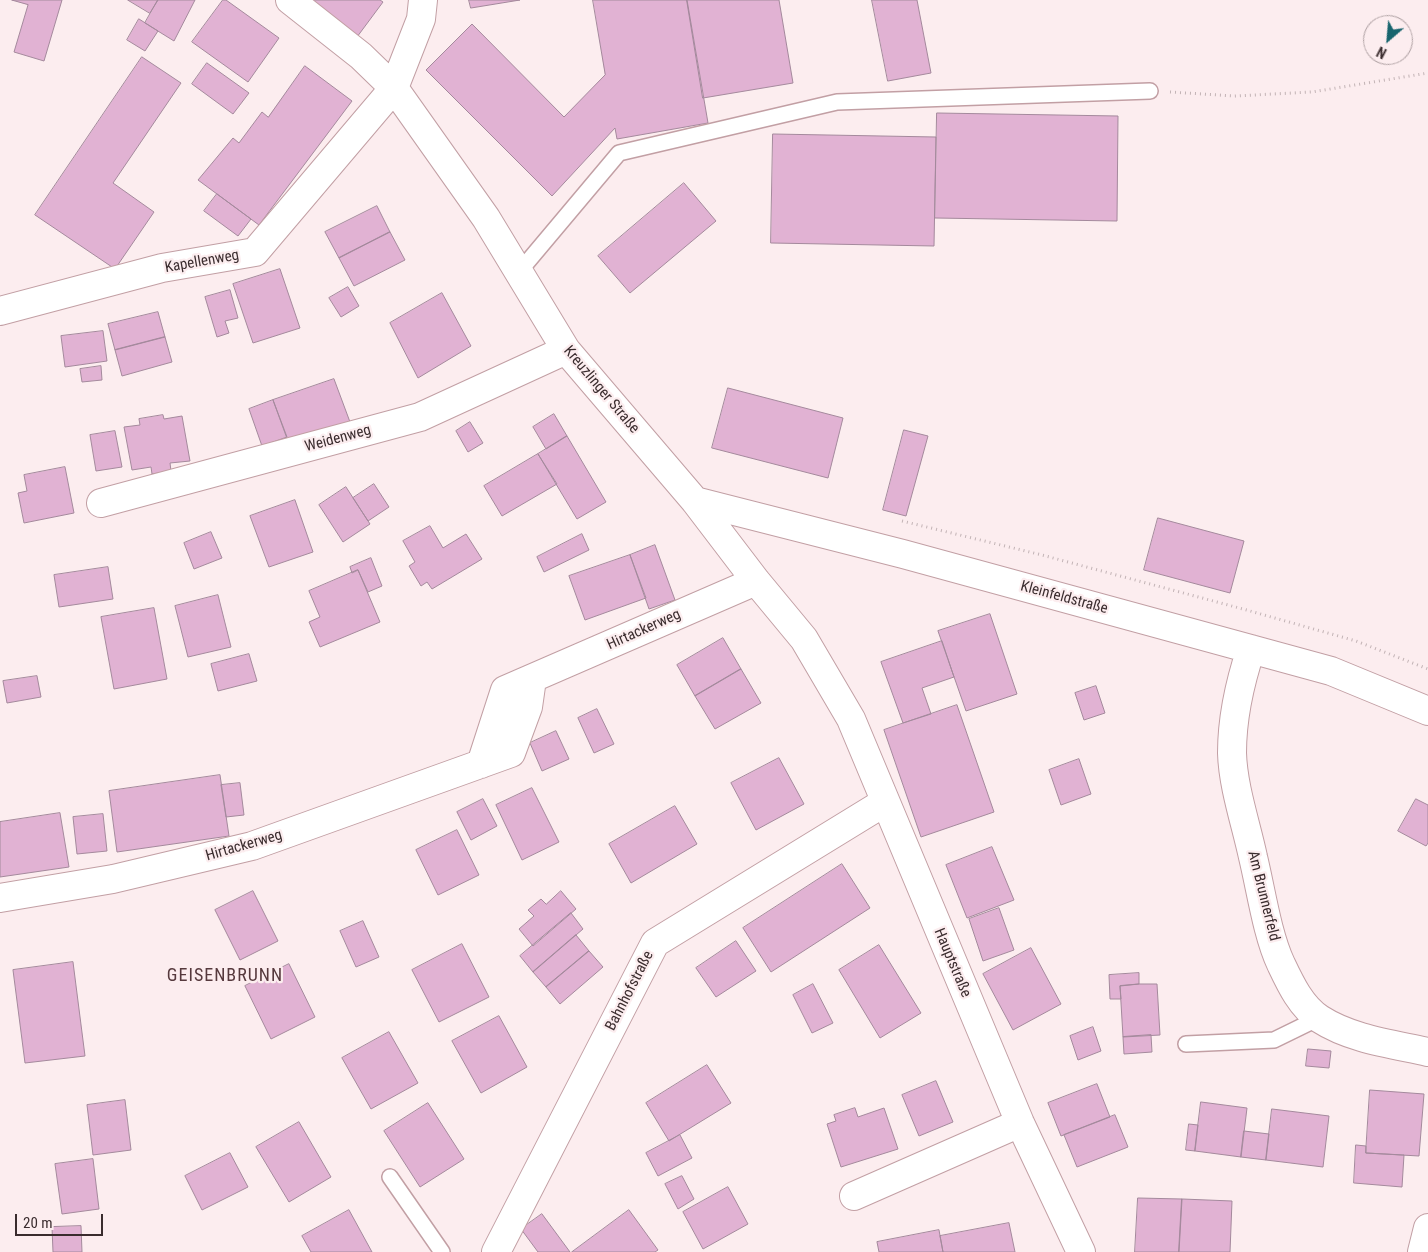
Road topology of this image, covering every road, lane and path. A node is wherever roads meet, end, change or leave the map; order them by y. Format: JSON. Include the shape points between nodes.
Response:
{"nodes":[{"id":1,"x":290,"y":0,"type":"edge"},
{"id":2,"x":423,"y":0,"type":"edge"},
{"id":3,"x":1428,"y":73,"type":"edge"},
{"id":4,"x":394,"y":88,"type":"junction"},
{"id":5,"x":1150,"y":91,"type":"joint"},
{"id":6,"x":518,"y":272,"type":"junction"},
{"id":7,"x":0,"y":311,"type":"edge"},
{"id":8,"x":566,"y":350,"type":"junction"},
{"id":9,"x":695,"y":501,"type":"junction"},
{"id":10,"x":101,"y":503,"type":"dead end"},
{"id":11,"x":756,"y":581,"type":"junction"},
{"id":12,"x":1251,"y":649,"type":"junction"},
{"id":13,"x":1428,"y":712,"type":"edge"},
{"id":14,"x":885,"y":802,"type":"junction"},
{"id":15,"x":0,"y":898,"type":"edge"},
{"id":16,"x":1319,"y":1018,"type":"junction"},
{"id":17,"x":1186,"y":1044,"type":"dead end"},
{"id":18,"x":1428,"y":1052,"type":"edge"},
{"id":19,"x":1020,"y":1123,"type":"junction"},
{"id":20,"x":390,"y":1177,"type":"dead end"},
{"id":21,"x":854,"y":1196,"type":"dead end"},
{"id":22,"x":1428,"y":1228,"type":"edge"},
{"id":23,"x":442,"y":1252,"type":"edge"},
{"id":24,"x":496,"y":1252,"type":"edge"},
{"id":25,"x":1081,"y":1252,"type":"edge"},
{"id":26,"x":1422,"y":1252,"type":"edge"}],
"edges":[{"from":1,"to":4,"type":"street","name":"Kreuzlinger Straße"},
{"from":2,"to":4,"type":"street","name":"Kapellenweg","via":[[421,20]]},
{"from":3,"to":5,"type":"path","via":[[1312,92],[1234,96]]},
{"from":4,"to":6,"type":"street","name":"Kreuzlinger Straße","via":[[486,218]]},
{"from":4,"to":7,"type":"street","name":"Kapellenweg","via":[[254,252],[162,268]]},
{"from":5,"to":6,"type":"lane","via":[[836,102],[618,153]]},
{"from":6,"to":8,"type":"street","name":"Kreuzlinger Straße"},
{"from":8,"to":9,"type":"street","name":"Kreuzlinger Straße"},
{"from":8,"to":10,"type":"street","name":"Weidenweg","via":[[420,417]]},
{"from":9,"to":11,"type":"street","name":"Kreuzlinger Straße"},
{"from":9,"to":12,"type":"street","name":"Kleinfeldstraße","via":[[912,556]]},
{"from":11,"to":14,"type":"street","name":"Kreuzlinger Straße","via":[[804,639],[851,719]]},
{"from":11,"to":15,"type":"street","name":"Hirtackerweg","via":[[505,690],[481,764],[252,846],[113,879]]},
{"from":12,"to":13,"type":"street","name":"Kleinfeldstraße","via":[[1331,671]]},
{"from":12,"to":16,"type":"street","name":"Am Brunnerfeld","via":[[1242,675],[1234,720],[1232,754],[1240,800],[1280,962],[1299,998]]},
{"from":14,"to":19,"type":"street","name":"Hauptstraße"},
{"from":14,"to":24,"type":"street","name":"Bahnhofstraße","via":[[655,943]]},
{"from":16,"to":17,"type":"lane","via":[[1274,1040]]},
{"from":16,"to":18,"type":"street","name":"Am Brunnerfeld","via":[[1350,1034]]},
{"from":19,"to":21,"type":"street"},
{"from":19,"to":25,"type":"street","name":"Hauptstraße"},
{"from":20,"to":23,"type":"lane"},
{"from":22,"to":26,"type":"street"}]}
